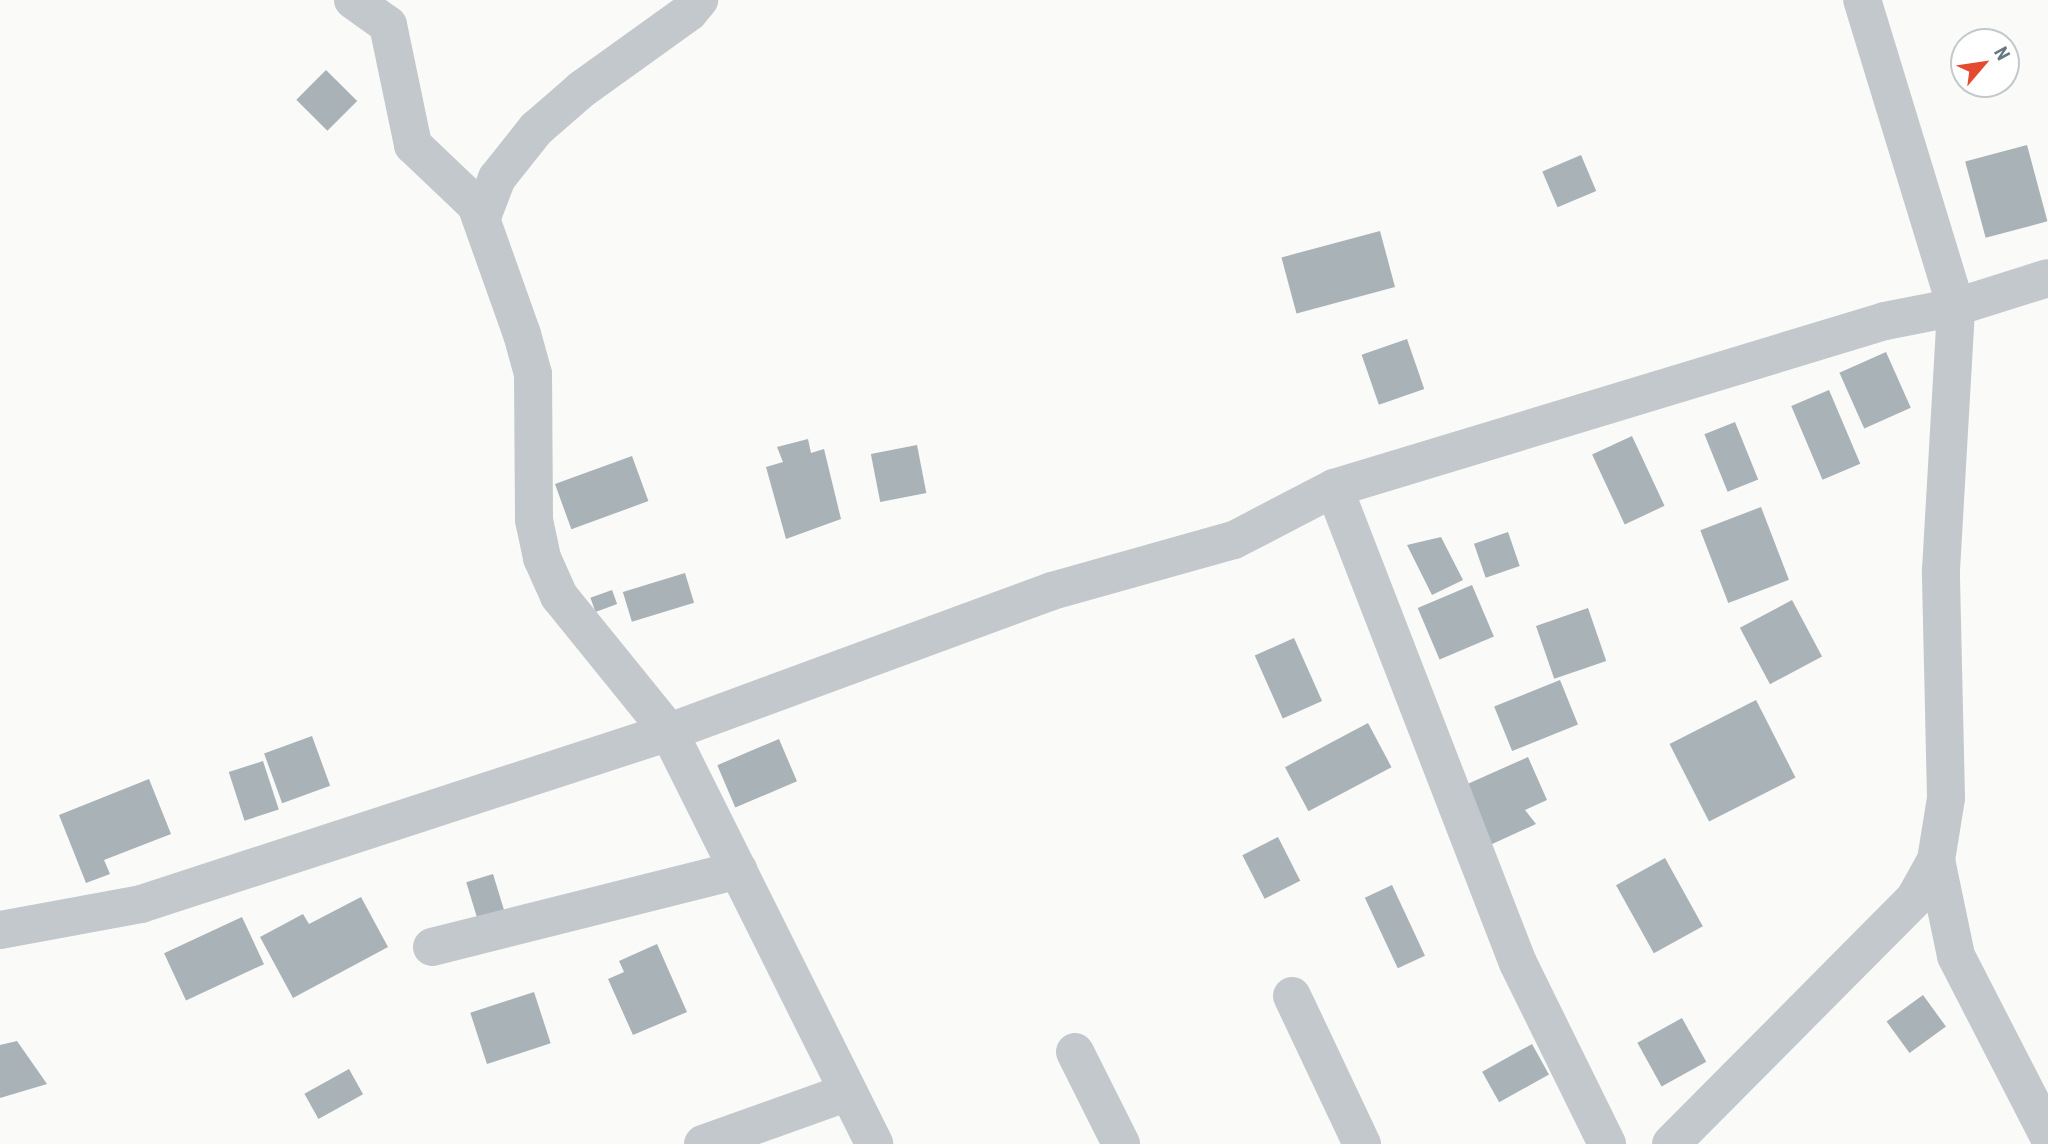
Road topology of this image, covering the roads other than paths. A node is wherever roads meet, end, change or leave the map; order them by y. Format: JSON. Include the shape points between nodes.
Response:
{"nodes":[{"id":1,"x":353,"y":0,"type":"edge"},
{"id":2,"x":699,"y":0,"type":"edge"},
{"id":3,"x":1863,"y":0,"type":"edge"},
{"id":4,"x":482,"y":217,"type":"junction"},
{"id":5,"x":2048,"y":278,"type":"edge"},
{"id":6,"x":1956,"y":307,"type":"junction"},
{"id":7,"x":1334,"y":488,"type":"junction"},
{"id":8,"x":669,"y":732,"type":"junction"},
{"id":9,"x":1936,"y":860,"type":"junction"},
{"id":10,"x":737,"y":870,"type":"junction"},
{"id":11,"x":0,"y":930,"type":"edge"},
{"id":12,"x":432,"y":947,"type":"dead end"},
{"id":13,"x":1292,"y":996,"type":"dead end"},
{"id":14,"x":1075,"y":1052,"type":"dead end"},
{"id":15,"x":848,"y":1092,"type":"junction"},
{"id":16,"x":2048,"y":1135,"type":"edge"},
{"id":17,"x":703,"y":1144,"type":"edge"},
{"id":18,"x":874,"y":1144,"type":"edge"},
{"id":19,"x":1121,"y":1144,"type":"edge"},
{"id":20,"x":1362,"y":1144,"type":"edge"},
{"id":21,"x":1607,"y":1144,"type":"edge"},
{"id":22,"x":1671,"y":1144,"type":"edge"}],
"edges":[{"from":1,"to":4,"type":"street","via":[[388,25],[414,145],[429,164],[466,194]]},
{"from":2,"to":4,"type":"street","via":[[537,129],[497,178]]},
{"from":3,"to":6,"type":"street"},
{"from":4,"to":8,"type":"street","via":[[533,374],[530,487],[542,558],[559,596],[585,632]]},
{"from":5,"to":6,"type":"street"},
{"from":6,"to":7,"type":"street","via":[[1885,321]]},
{"from":6,"to":9,"type":"street","via":[[1941,570],[1946,798]]},
{"from":7,"to":8,"type":"street","via":[[1234,540],[1052,592]]},
{"from":7,"to":21,"type":"street","via":[[1518,963]]},
{"from":8,"to":10,"type":"street"},
{"from":8,"to":11,"type":"street","via":[[141,904]]},
{"from":9,"to":16,"type":"street","via":[[1956,956]]},
{"from":9,"to":22,"type":"street","via":[[1915,898]]},
{"from":10,"to":12,"type":"street"},
{"from":10,"to":15,"type":"street"},
{"from":13,"to":20,"type":"street"},
{"from":14,"to":19,"type":"street"},
{"from":15,"to":17,"type":"street"},
{"from":15,"to":18,"type":"street"}]}
